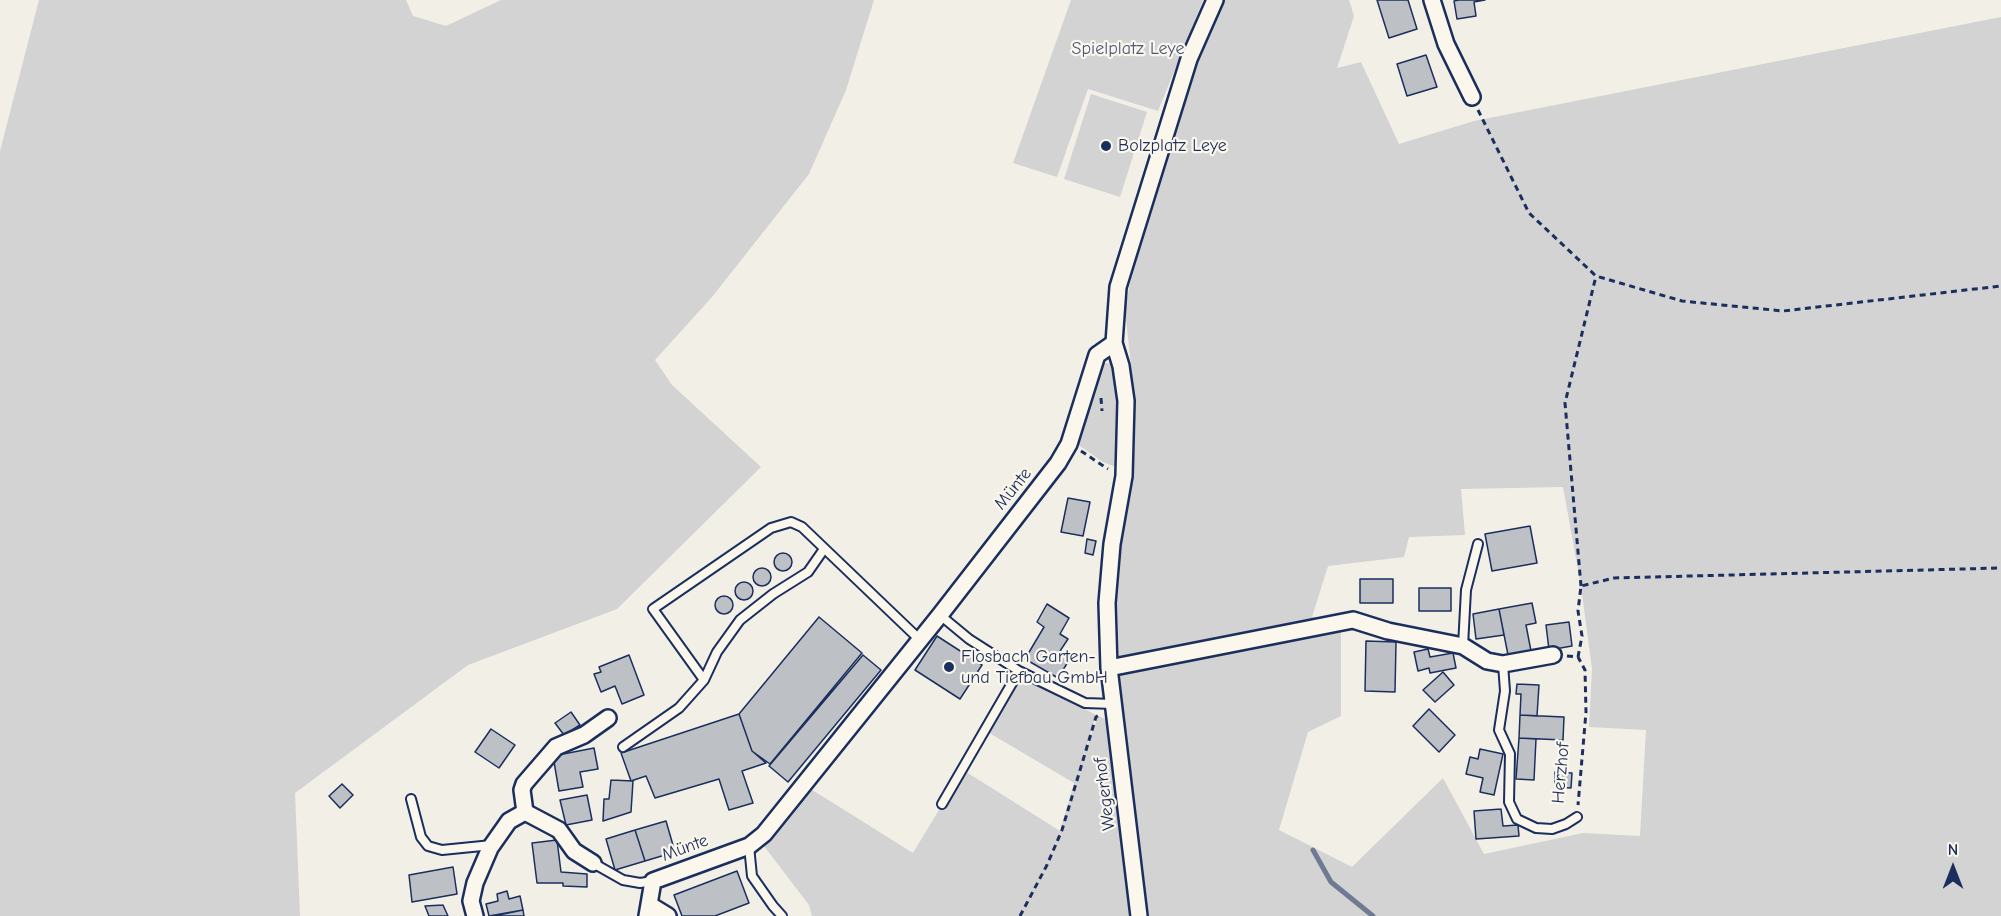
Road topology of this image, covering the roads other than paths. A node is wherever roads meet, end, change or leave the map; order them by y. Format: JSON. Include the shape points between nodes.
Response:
{"nodes":[{"id":1,"x":1215,"y":0,"type":"edge"},
{"id":2,"x":1432,"y":0,"type":"edge"},
{"id":3,"x":1472,"y":98,"type":"road end"},
{"id":4,"x":1114,"y":344,"type":"junction"},
{"id":5,"x":1478,"y":544,"type":"dead end"},
{"id":6,"x":824,"y":549,"type":"junction"},
{"id":7,"x":940,"y":615,"type":"junction"},
{"id":8,"x":919,"y":639,"type":"junction"},
{"id":9,"x":1463,"y":646,"type":"junction"},
{"id":10,"x":1553,"y":655,"type":"road end"},
{"id":11,"x":1503,"y":664,"type":"junction"},
{"id":12,"x":1109,"y":668,"type":"junction"},
{"id":13,"x":1018,"y":670,"type":"junction"},
{"id":14,"x":704,"y":680,"type":"junction"},
{"id":15,"x":1113,"y":704,"type":"junction"},
{"id":16,"x":608,"y":718,"type":"dead end"},
{"id":17,"x":623,"y":747,"type":"dead end"},
{"id":18,"x":411,"y":799,"type":"dead end"},
{"id":19,"x":942,"y":804,"type":"dead end"},
{"id":20,"x":525,"y":813,"type":"junction"},
{"id":21,"x":1577,"y":817,"type":"road end"},
{"id":22,"x":492,"y":845,"type":"junction"},
{"id":23,"x":749,"y":846,"type":"junction"},
{"id":24,"x":593,"y":863,"type":"joint"},
{"id":25,"x":653,"y":880,"type":"junction"},
{"id":26,"x":648,"y":910,"type":"edge"},
{"id":27,"x":475,"y":916,"type":"edge"},
{"id":28,"x":668,"y":916,"type":"edge"},
{"id":29,"x":782,"y":916,"type":"edge"},
{"id":30,"x":1139,"y":916,"type":"edge"}],
"edges":[{"from":1,"to":4,"type":"street","via":[[1186,69],[1118,287]]},
{"from":2,"to":3,"type":"street","via":[[1446,45]]},
{"from":4,"to":7,"type":"street","name":"Münte","via":[[1097,355],[1069,444],[1052,471]]},
{"from":4,"to":12,"type":"street","name":"Wegerhof","via":[[1126,401],[1124,476],[1107,603]]},
{"from":5,"to":9,"type":"lane","via":[[1466,590]]},
{"from":6,"to":8,"type":"lane"},
{"from":6,"to":14,"type":"lane","via":[[808,572],[740,620],[717,652]]},
{"from":6,"to":14,"type":"lane","via":[[802,527],[790,522],[771,528],[653,609]]},
{"from":7,"to":8,"type":"street","name":"Münte"},
{"from":7,"to":13,"type":"lane"},
{"from":8,"to":23,"type":"street","name":"Münte","via":[[764,834]]},
{"from":9,"to":11,"type":"street","via":[[1487,661]]},
{"from":9,"to":12,"type":"street","via":[[1353,620]]},
{"from":10,"to":11,"type":"street"},
{"from":11,"to":21,"type":"lane","name":"Herzhof","via":[[1504,691],[1498,730],[1510,754],[1509,802],[1517,819],[1536,828],[1552,829]]},
{"from":12,"to":15,"type":"street","name":"Wegerhof"},
{"from":13,"to":15,"type":"lane","via":[[1085,703]]},
{"from":13,"to":19,"type":"lane"},
{"from":14,"to":17,"type":"lane","via":[[679,708]]},
{"from":15,"to":30,"type":"street","name":"Wegerhof"},
{"from":16,"to":20,"type":"street","via":[[584,735],[556,747],[524,783]]},
{"from":18,"to":22,"type":"lane","via":[[421,837],[428,846],[442,850]]},
{"from":20,"to":22,"type":"street","via":[[509,821]]},
{"from":20,"to":24,"type":"street","name":"Münte","via":[[559,830],[574,851]]},
{"from":22,"to":27,"type":"street","via":[[471,901]]},
{"from":23,"to":25,"type":"street","name":"Münte"},
{"from":23,"to":29,"type":"lane","via":[[752,876]]},
{"from":24,"to":25,"type":"lane","name":"Münte","via":[[623,880]]},
{"from":25,"to":26,"type":"street","name":"Münte"},
{"from":26,"to":28,"type":"street","name":"Münte"}]}
